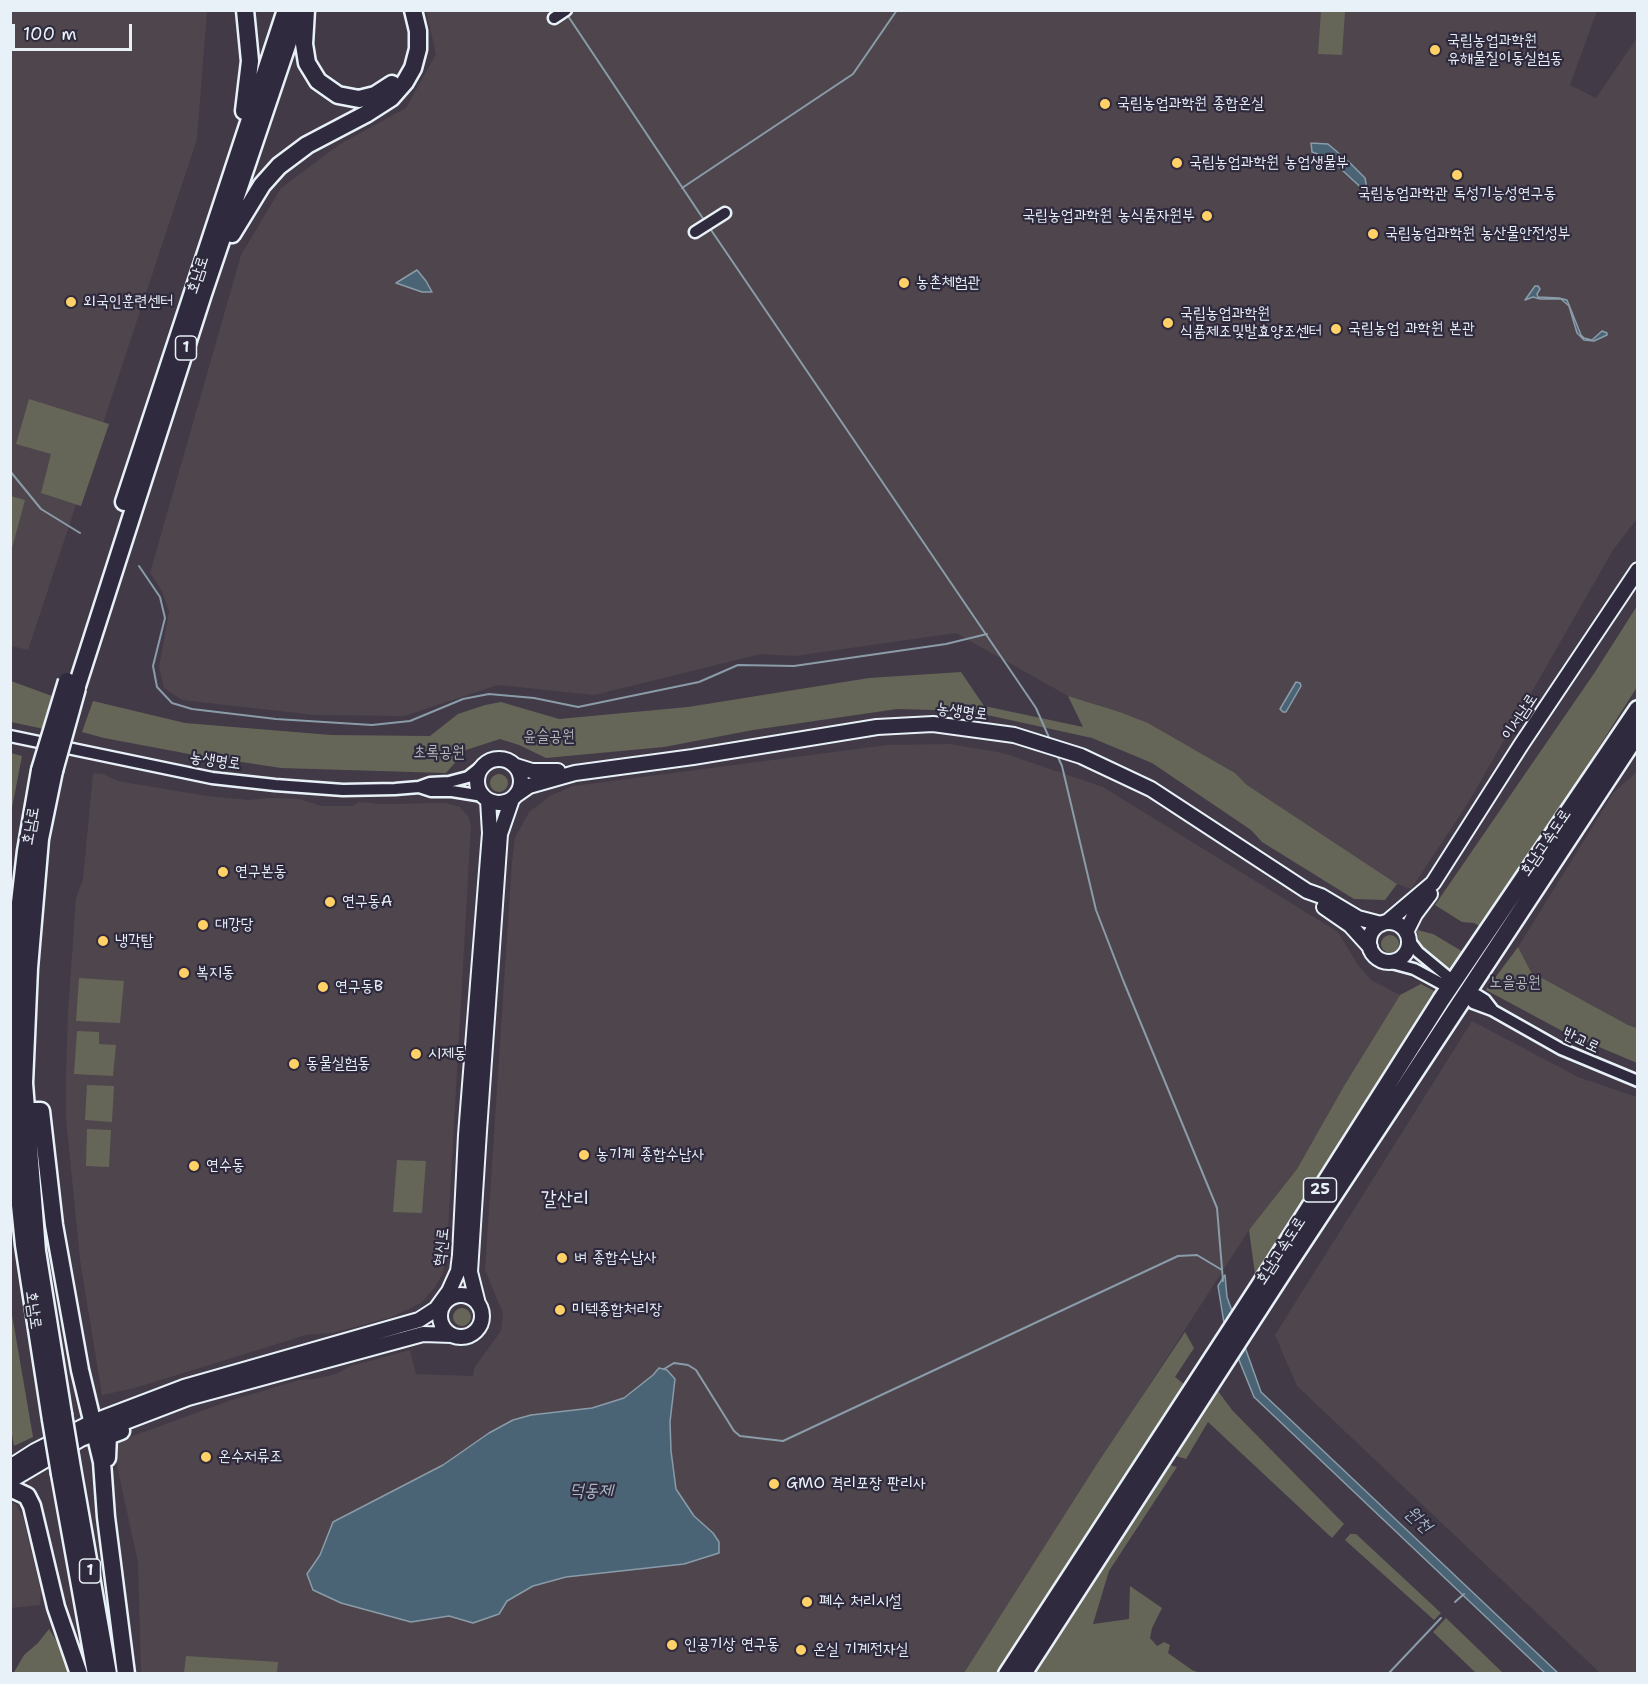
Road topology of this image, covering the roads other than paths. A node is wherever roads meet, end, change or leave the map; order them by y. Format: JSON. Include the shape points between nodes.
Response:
{"nodes":[{"id":1,"x":245,"y":10,"type":"edge"},
{"id":2,"x":286,"y":10,"type":"edge"},
{"id":3,"x":299,"y":10,"type":"edge"},
{"id":4,"x":306,"y":10,"type":"edge"},
{"id":5,"x":404,"y":10,"type":"edge"},
{"id":6,"x":413,"y":10,"type":"edge"},
{"id":7,"x":567,"y":10,"type":"edge"},
{"id":8,"x":554,"y":18,"type":"dead end"},
{"id":9,"x":231,"y":173,"type":"junction"},
{"id":10,"x":725,"y":213,"type":"dead end"},
{"id":11,"x":695,"y":232,"type":"dead end"},
{"id":12,"x":203,"y":294,"type":"junction"},
{"id":13,"x":1638,"y":570,"type":"edge"},
{"id":14,"x":72,"y":683,"type":"junction"},
{"id":15,"x":1638,"y":709,"type":"edge"},
{"id":16,"x":1638,"y":733,"type":"edge"},
{"id":17,"x":10,"y":736,"type":"edge"},
{"id":18,"x":482,"y":766,"type":"junction"},
{"id":19,"x":516,"y":766,"type":"junction"},
{"id":20,"x":47,"y":771,"type":"junction"},
{"id":21,"x":575,"y":773,"type":"junction"},
{"id":22,"x":419,"y":787,"type":"junction"},
{"id":23,"x":514,"y":797,"type":"junction"},
{"id":24,"x":485,"y":798,"type":"junction"},
{"id":25,"x":1433,"y":883,"type":"junction"},
{"id":26,"x":1307,"y":891,"type":"junction"},
{"id":27,"x":1384,"y":923,"type":"junction"},
{"id":28,"x":1408,"y":936,"type":"junction"},
{"id":29,"x":1370,"y":947,"type":"junction"},
{"id":30,"x":1388,"y":962,"type":"junction"},
{"id":31,"x":1475,"y":999,"type":"dead end"},
{"id":32,"x":1638,"y":1081,"type":"edge"},
{"id":33,"x":24,"y":1111,"type":"junction"},
{"id":34,"x":443,"y":1304,"type":"junction"},
{"id":35,"x":478,"y":1304,"type":"junction"},
{"id":36,"x":452,"y":1335,"type":"junction"},
{"id":37,"x":57,"y":1418,"type":"junction"},
{"id":38,"x":119,"y":1425,"type":"junction"},
{"id":39,"x":94,"y":1427,"type":"junction"},
{"id":40,"x":102,"y":1462,"type":"junction"},
{"id":41,"x":10,"y":1467,"type":"edge"},
{"id":42,"x":66,"y":1471,"type":"junction"},
{"id":43,"x":10,"y":1481,"type":"edge"},
{"id":44,"x":10,"y":1488,"type":"edge"},
{"id":45,"x":79,"y":1674,"type":"edge"},
{"id":46,"x":96,"y":1674,"type":"edge"},
{"id":47,"x":108,"y":1674,"type":"edge"},
{"id":48,"x":126,"y":1674,"type":"edge"},
{"id":49,"x":1006,"y":1674,"type":"edge"},
{"id":50,"x":1023,"y":1674,"type":"edge"}],
"edges":[{"from":1,"to":9,"type":"highway","via":[[250,61]]},
{"from":2,"to":9,"type":"highway","name":"호남로","number":"1"},
{"from":3,"to":12,"type":"highway","name":"호남로","number":"1"},
{"from":4,"to":5,"type":"highway","via":[[304,45],[312,72],[338,95],[359,99],[390,86],[403,68],[410,32]]},
{"from":6,"to":12,"type":"highway","via":[[418,49],[405,82],[391,98],[307,145],[279,166],[262,185],[224,248]]},
{"from":7,"to":8,"type":"street"},
{"from":9,"to":14,"type":"highway","name":"호남로","number":"1","via":[[146,433]]},
{"from":10,"to":11,"type":"street"},
{"from":12,"to":14,"type":"highway","name":"호남로","number":"1"},
{"from":13,"to":25,"type":"main road","name":"이서남로"},
{"from":14,"to":20,"type":"highway","name":"호남로","number":"1","bridge":true},
{"from":15,"to":49,"type":"highway","name":"호남고속도로","number":"25","via":[[1441,1000]]},
{"from":16,"to":50,"type":"highway","name":"호남고속도로","number":"25"},
{"from":17,"to":22,"type":"street","name":"농생명로","via":[[223,779],[343,790]]},
{"from":18,"to":19,"type":"main road","name":"농생명로","via":[[502,759]]},
{"from":18,"to":22,"type":"street","name":"농생명로","via":[[468,777]]},
{"from":18,"to":24,"type":"main road","via":[[477,779]]},
{"from":19,"to":21,"type":"main road","name":"농생명로","via":[[532,771]]},
{"from":19,"to":23,"type":"main road","via":[[522,779]]},
{"from":20,"to":33,"type":"highway","name":"호남로","number":"1","via":[[29,968]]},
{"from":20,"to":37,"type":"highway","name":"호남로","number":"1","via":[[26,851],[15,946],[11,1070],[24,1245]]},
{"from":21,"to":23,"type":"main road","name":"농생명로","via":[[529,786]]},
{"from":21,"to":26,"type":"main road","name":"농생명로","via":[[877,727],[933,724],[1014,735],[1081,756],[1150,789]]},
{"from":22,"to":24,"type":"street","name":"농생명로"},
{"from":23,"to":24,"type":"main road","name":"농생명로","via":[[500,803]]},
{"from":23,"to":35,"type":"main road","name":"혁신로","via":[[500,834],[470,1272]]},
{"from":24,"to":34,"type":"main road","name":"혁신로","via":[[490,833],[460,1255],[458,1270]]},
{"from":25,"to":27,"type":"main road","name":"이서남로"},
{"from":25,"to":28,"type":"main road","name":"이서남로","via":[[1415,914]]},
{"from":26,"to":27,"type":"main road","name":"농생명로","via":[[1358,918]]},
{"from":26,"to":29,"type":"main road","name":"농생명로","via":[[1315,902],[1350,925]]},
{"from":27,"to":28,"type":"main road","name":"농생명로","via":[[1402,926]]},
{"from":27,"to":29,"type":"main road","via":[[1372,931]]},
{"from":28,"to":30,"type":"main road","via":[[1408,948],[1401,958]]},
{"from":28,"to":30,"type":"street","via":[[1445,980]]},
{"from":29,"to":30,"type":"main road","name":"농생명로","via":[[1376,957]]},
{"from":31,"to":32,"type":"street","name":"반교로","via":[[1485,1000],[1492,1010],[1561,1049]]},
{"from":33,"to":37,"type":"highway","name":"호남로","number":"1"},
{"from":33,"to":39,"type":"highway","via":[[41,1111],[54,1225]]},
{"from":34,"to":35,"type":"main road","via":[[466,1296]]},
{"from":34,"to":36,"type":"main road","via":[[441,1323]]},
{"from":34,"to":39,"type":"main road","name":"혁신로","via":[[406,1325],[184,1387]]},
{"from":35,"to":36,"type":"main road","name":"혁신로","via":[[482,1316],[478,1328],[467,1336]]},
{"from":36,"to":38,"type":"main road","name":"혁신로","via":[[423,1334],[386,1343],[188,1398]]},
{"from":37,"to":42,"type":"highway","name":"호남로","number":"1","bridge":true},
{"from":38,"to":39,"type":"main road","name":"혁신로"},
{"from":38,"to":40,"type":"highway","via":[[121,1431],[108,1436],[107,1460]]},
{"from":39,"to":40,"type":"highway"},
{"from":39,"to":41,"type":"main road","name":"혁신로","via":[[35,1451]]},
{"from":39,"to":43,"type":"main road","name":"혁신로"},
{"from":40,"to":48,"type":"highway"},
{"from":42,"to":46,"type":"highway","name":"호남로","number":"1"},
{"from":42,"to":47,"type":"highway","name":"호남로","number":"1"},
{"from":44,"to":45,"type":"highway","via":[[27,1496],[32,1506],[56,1607]]}]}
